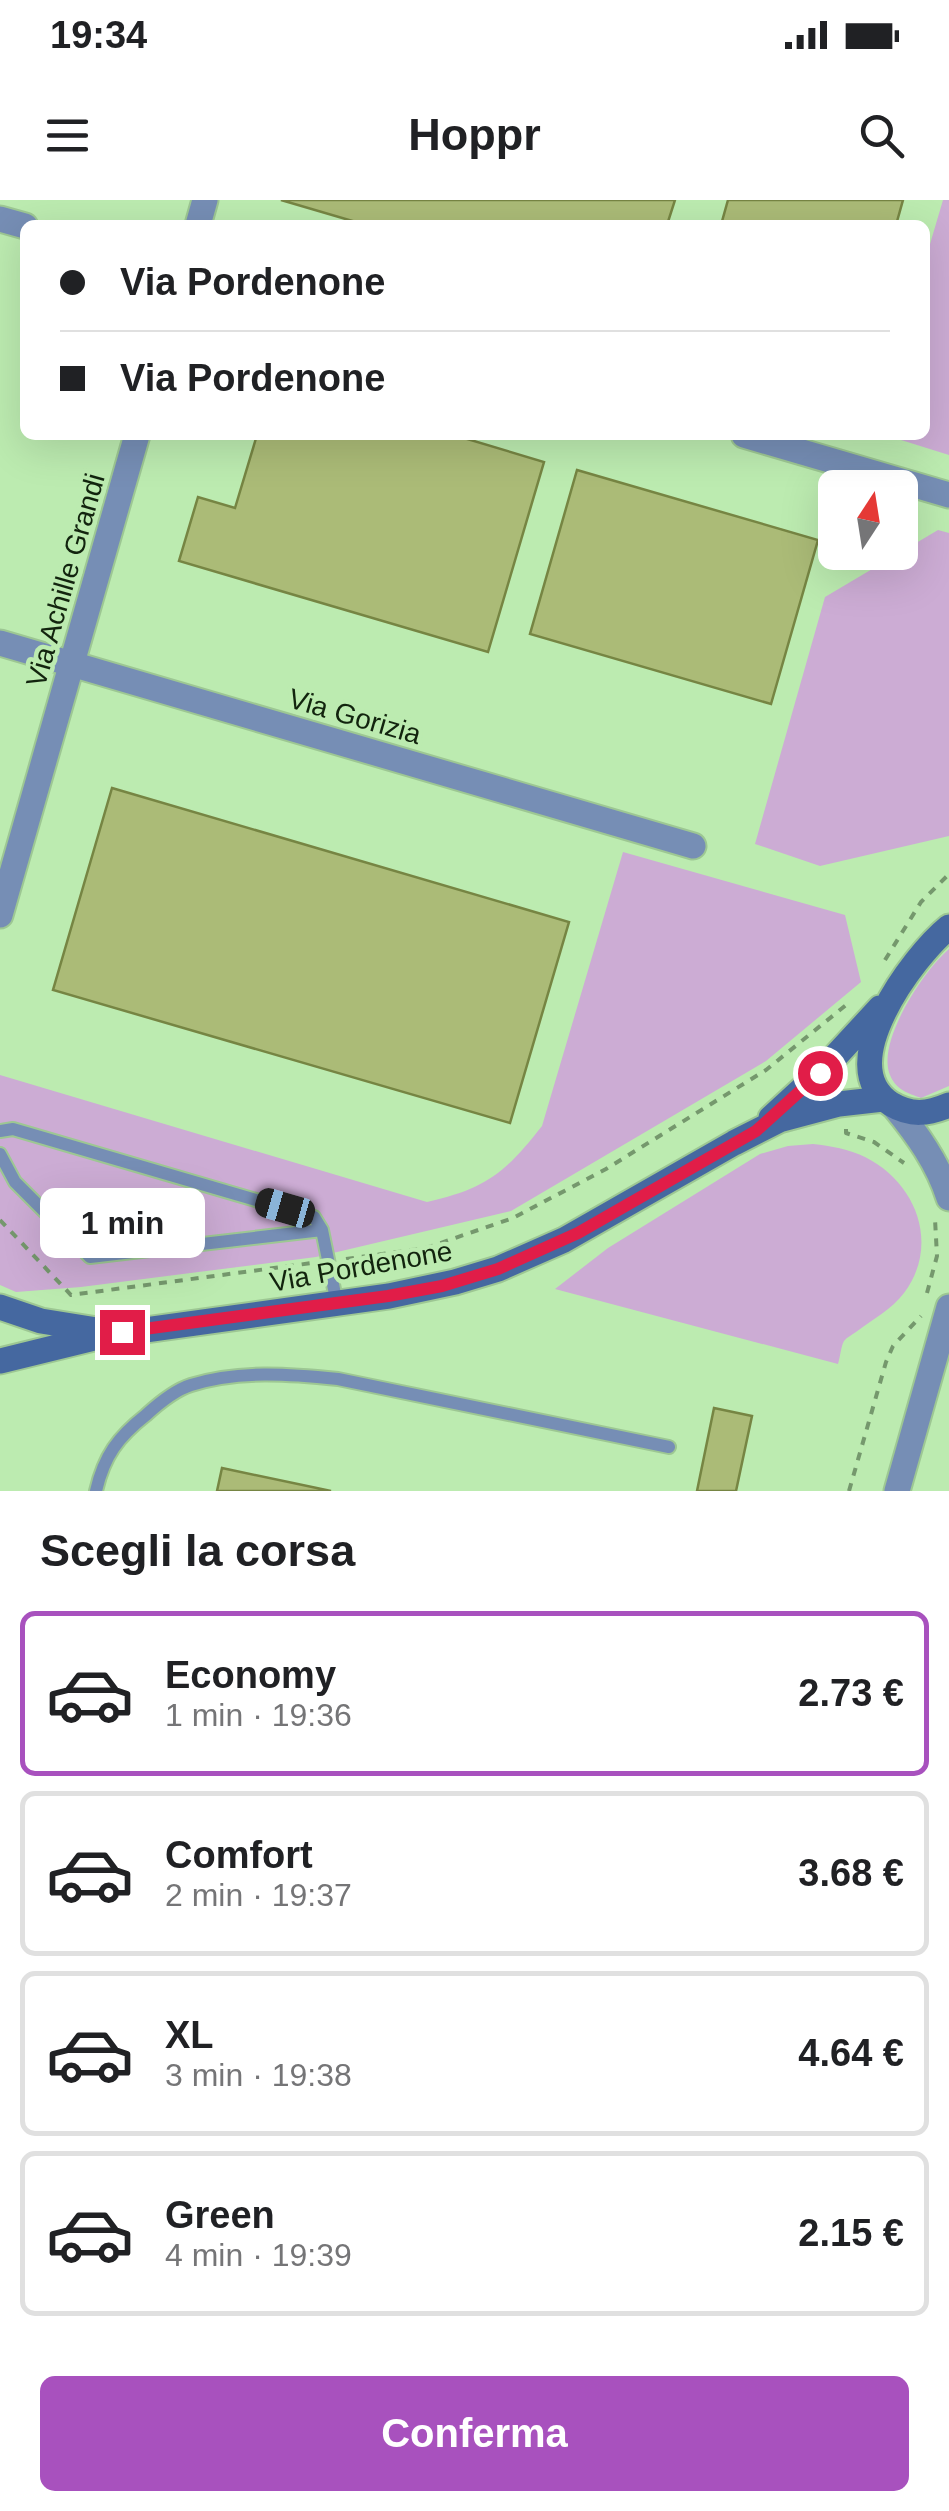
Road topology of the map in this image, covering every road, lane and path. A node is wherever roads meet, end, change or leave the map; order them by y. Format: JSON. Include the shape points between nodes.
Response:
{"nodes":[{"id":1,"x":137,"y":440,"type":"edge"},
{"id":2,"x":761,"y":440,"type":"edge"},
{"id":3,"x":949,"y":494,"type":"edge"},
{"id":4,"x":0,"y":643,"type":"edge"},
{"id":5,"x":72,"y":664,"type":"junction"},
{"id":6,"x":692,"y":846,"type":"dead end"},
{"id":7,"x":947,"y":876,"type":"edge"},
{"id":8,"x":0,"y":915,"type":"edge"},
{"id":9,"x":949,"y":927,"type":"edge"},
{"id":10,"x":880,"y":969,"type":"dead end"},
{"id":11,"x":894,"y":993,"type":"junction"},
{"id":12,"x":854,"y":998,"type":"dead end"},
{"id":13,"x":889,"y":1102,"type":"junction"},
{"id":14,"x":848,"y":1103,"type":"junction"},
{"id":15,"x":949,"y":1105,"type":"edge"},
{"id":16,"x":0,"y":1131,"type":"edge"},
{"id":17,"x":756,"y":1131,"type":"junction"},
{"id":18,"x":0,"y":1154,"type":"edge"},
{"id":19,"x":913,"y":1172,"type":"dead end"},
{"id":20,"x":942,"y":1207,"type":"edge"},
{"id":21,"x":285,"y":1208,"type":"junction"},
{"id":22,"x":0,"y":1220,"type":"edge"},
{"id":23,"x":322,"y":1230,"type":"junction"},
{"id":24,"x":268,"y":1235,"type":"junction"},
{"id":25,"x":328,"y":1261,"type":"junction"},
{"id":26,"x":938,"y":1303,"type":"edge"},
{"id":27,"x":336,"y":1304,"type":"junction"},
{"id":28,"x":0,"y":1307,"type":"edge"},
{"id":29,"x":921,"y":1316,"type":"dead end"},
{"id":30,"x":122,"y":1332,"type":"junction"},
{"id":31,"x":944,"y":1352,"type":"edge"},
{"id":32,"x":0,"y":1361,"type":"edge"},
{"id":33,"x":669,"y":1447,"type":"dead end"},
{"id":34,"x":96,"y":1491,"type":"edge"},
{"id":35,"x":848,"y":1491,"type":"edge"},
{"id":36,"x":897,"y":1491,"type":"edge"}],
"edges":[{"from":1,"to":5,"type":"street","name":"Via Achille Grandi"},
{"from":2,"to":3,"type":"street"},
{"from":4,"to":5,"type":"street","name":"Via Gorizia"},
{"from":5,"to":6,"type":"street","name":"Via Gorizia"},
{"from":5,"to":8,"type":"street","name":"Via Achille Grandi"},
{"from":7,"to":10,"type":"path","via":[[921,902]]},
{"from":9,"to":11,"type":"street"},
{"from":11,"to":13,"type":"street","via":[[872,1051],[874,1084]]},
{"from":11,"to":17,"type":"street","name":"Via Pordenone"},
{"from":12,"to":25,"type":"path","via":[[766,1070],[513,1218],[426,1248]]},
{"from":13,"to":14,"type":"street","name":"Via Pordenone"},
{"from":13,"to":15,"type":"street","name":"Via Pordenone","via":[[910,1113]]},
{"from":13,"to":20,"type":"street","via":[[942,1178]]},
{"from":14,"to":17,"type":"street","name":"Via Pordenone"},
{"from":14,"to":19,"type":"path","via":[[846,1133],[888,1150]]},
{"from":16,"to":21,"type":"lane","via":[[13,1129]]},
{"from":17,"to":27,"type":"street","name":"Via Pordenone","via":[[578,1233],[510,1264],[442,1286]]},
{"from":18,"to":24,"type":"lane","via":[[15,1182],[90,1257]]},
{"from":20,"to":26,"type":"path"},
{"from":21,"to":23,"type":"lane","via":[[314,1217]]},
{"from":21,"to":24,"type":"lane"},
{"from":22,"to":25,"type":"path","via":[[71,1295]]},
{"from":23,"to":24,"type":"lane"},
{"from":23,"to":25,"type":"lane"},
{"from":25,"to":27,"type":"lane"},
{"from":26,"to":31,"type":"street"},
{"from":27,"to":30,"type":"street","name":"Via Pordenone"},
{"from":28,"to":30,"type":"street","name":"Via Pordenone","via":[[64,1326]]},
{"from":29,"to":35,"type":"path","via":[[886,1362]]},
{"from":30,"to":32,"type":"street","name":"Via Pordenone"},
{"from":31,"to":36,"type":"street"},
{"from":33,"to":34,"type":"lane","via":[[338,1379],[234,1376],[188,1385],[132,1426],[110,1451]]}]}
